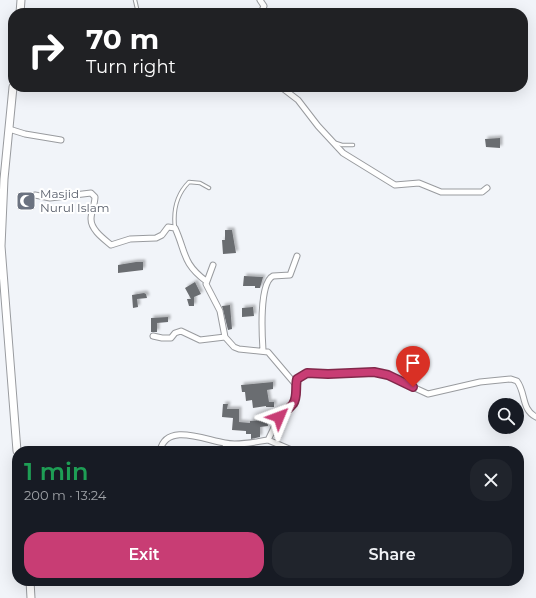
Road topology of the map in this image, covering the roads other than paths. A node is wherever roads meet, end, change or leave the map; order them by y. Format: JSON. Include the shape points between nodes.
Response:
{"nodes":[{"id":1,"x":13,"y":92,"type":"edge"},
{"id":2,"x":288,"y":92,"type":"edge"},
{"id":3,"x":9,"y":129,"type":"junction"},
{"id":4,"x":61,"y":140,"type":"dead end"},
{"id":5,"x":333,"y":141,"type":"junction"},
{"id":6,"x":353,"y":145,"type":"dead end"},
{"id":7,"x":2,"y":179,"type":"edge"},
{"id":8,"x":209,"y":188,"type":"dead end"},
{"id":9,"x":488,"y":188,"type":"dead end"},
{"id":10,"x":35,"y":195,"type":"dead end"},
{"id":11,"x":175,"y":228,"type":"junction"},
{"id":12,"x":297,"y":256,"type":"dead end"},
{"id":13,"x":213,"y":265,"type":"dead end"},
{"id":14,"x":2,"y":281,"type":"edge"},
{"id":15,"x":206,"y":281,"type":"junction"},
{"id":16,"x":153,"y":336,"type":"dead end"},
{"id":17,"x":225,"y":337,"type":"junction"},
{"id":18,"x":263,"y":350,"type":"junction"},
{"id":19,"x":296,"y":385,"type":"junction"},
{"id":20,"x":536,"y":417,"type":"edge"},
{"id":21,"x":268,"y":440,"type":"junction"},
{"id":22,"x":225,"y":443,"type":"junction"},
{"id":23,"x":17,"y":446,"type":"edge"},
{"id":24,"x":161,"y":446,"type":"edge"},
{"id":25,"x":225,"y":446,"type":"edge"},
{"id":26,"x":282,"y":446,"type":"edge"},
{"id":27,"x":30,"y":586,"type":"edge"},
{"id":28,"x":31,"y":598,"type":"edge"}],
"edges":[{"from":1,"to":3,"type":"street"},
{"from":2,"to":5,"type":"street","via":[[298,100]]},
{"from":3,"to":4,"type":"street"},
{"from":3,"to":7,"type":"street"},
{"from":5,"to":6,"type":"lane","via":[[342,145]]},
{"from":5,"to":9,"type":"street","via":[[343,153],[395,185],[419,183],[441,192],[482,192]]},
{"from":7,"to":14,"type":"street"},
{"from":8,"to":11,"type":"lane","via":[[188,182],[176,206]]},
{"from":10,"to":11,"type":"street","via":[[50,198],[91,193],[95,197],[92,223],[111,245],[130,239],[156,238],[168,227]]},
{"from":11,"to":15,"type":"street","via":[[191,269]]},
{"from":12,"to":18,"type":"street","via":[[290,276],[273,276],[268,281],[262,317]]},
{"from":13,"to":15,"type":"street"},
{"from":14,"to":23,"type":"street"},
{"from":15,"to":17,"type":"street","via":[[220,311]]},
{"from":16,"to":17,"type":"street","via":[[171,338],[181,331],[200,340]]},
{"from":17,"to":18,"type":"street","via":[[239,349]]},
{"from":18,"to":19,"type":"street","via":[[272,356]]},
{"from":19,"to":20,"type":"street","via":[[297,379],[307,373],[374,372],[405,382],[428,394],[480,382],[511,379],[520,385],[527,409]]},
{"from":19,"to":21,"type":"street","via":[[292,405],[279,417]]},
{"from":21,"to":22,"type":"street"},
{"from":21,"to":26,"type":"street"},
{"from":22,"to":24,"type":"street","via":[[196,436],[176,435],[166,438]]},
{"from":22,"to":25,"type":"street"},
{"from":27,"to":28,"type":"street"}]}
